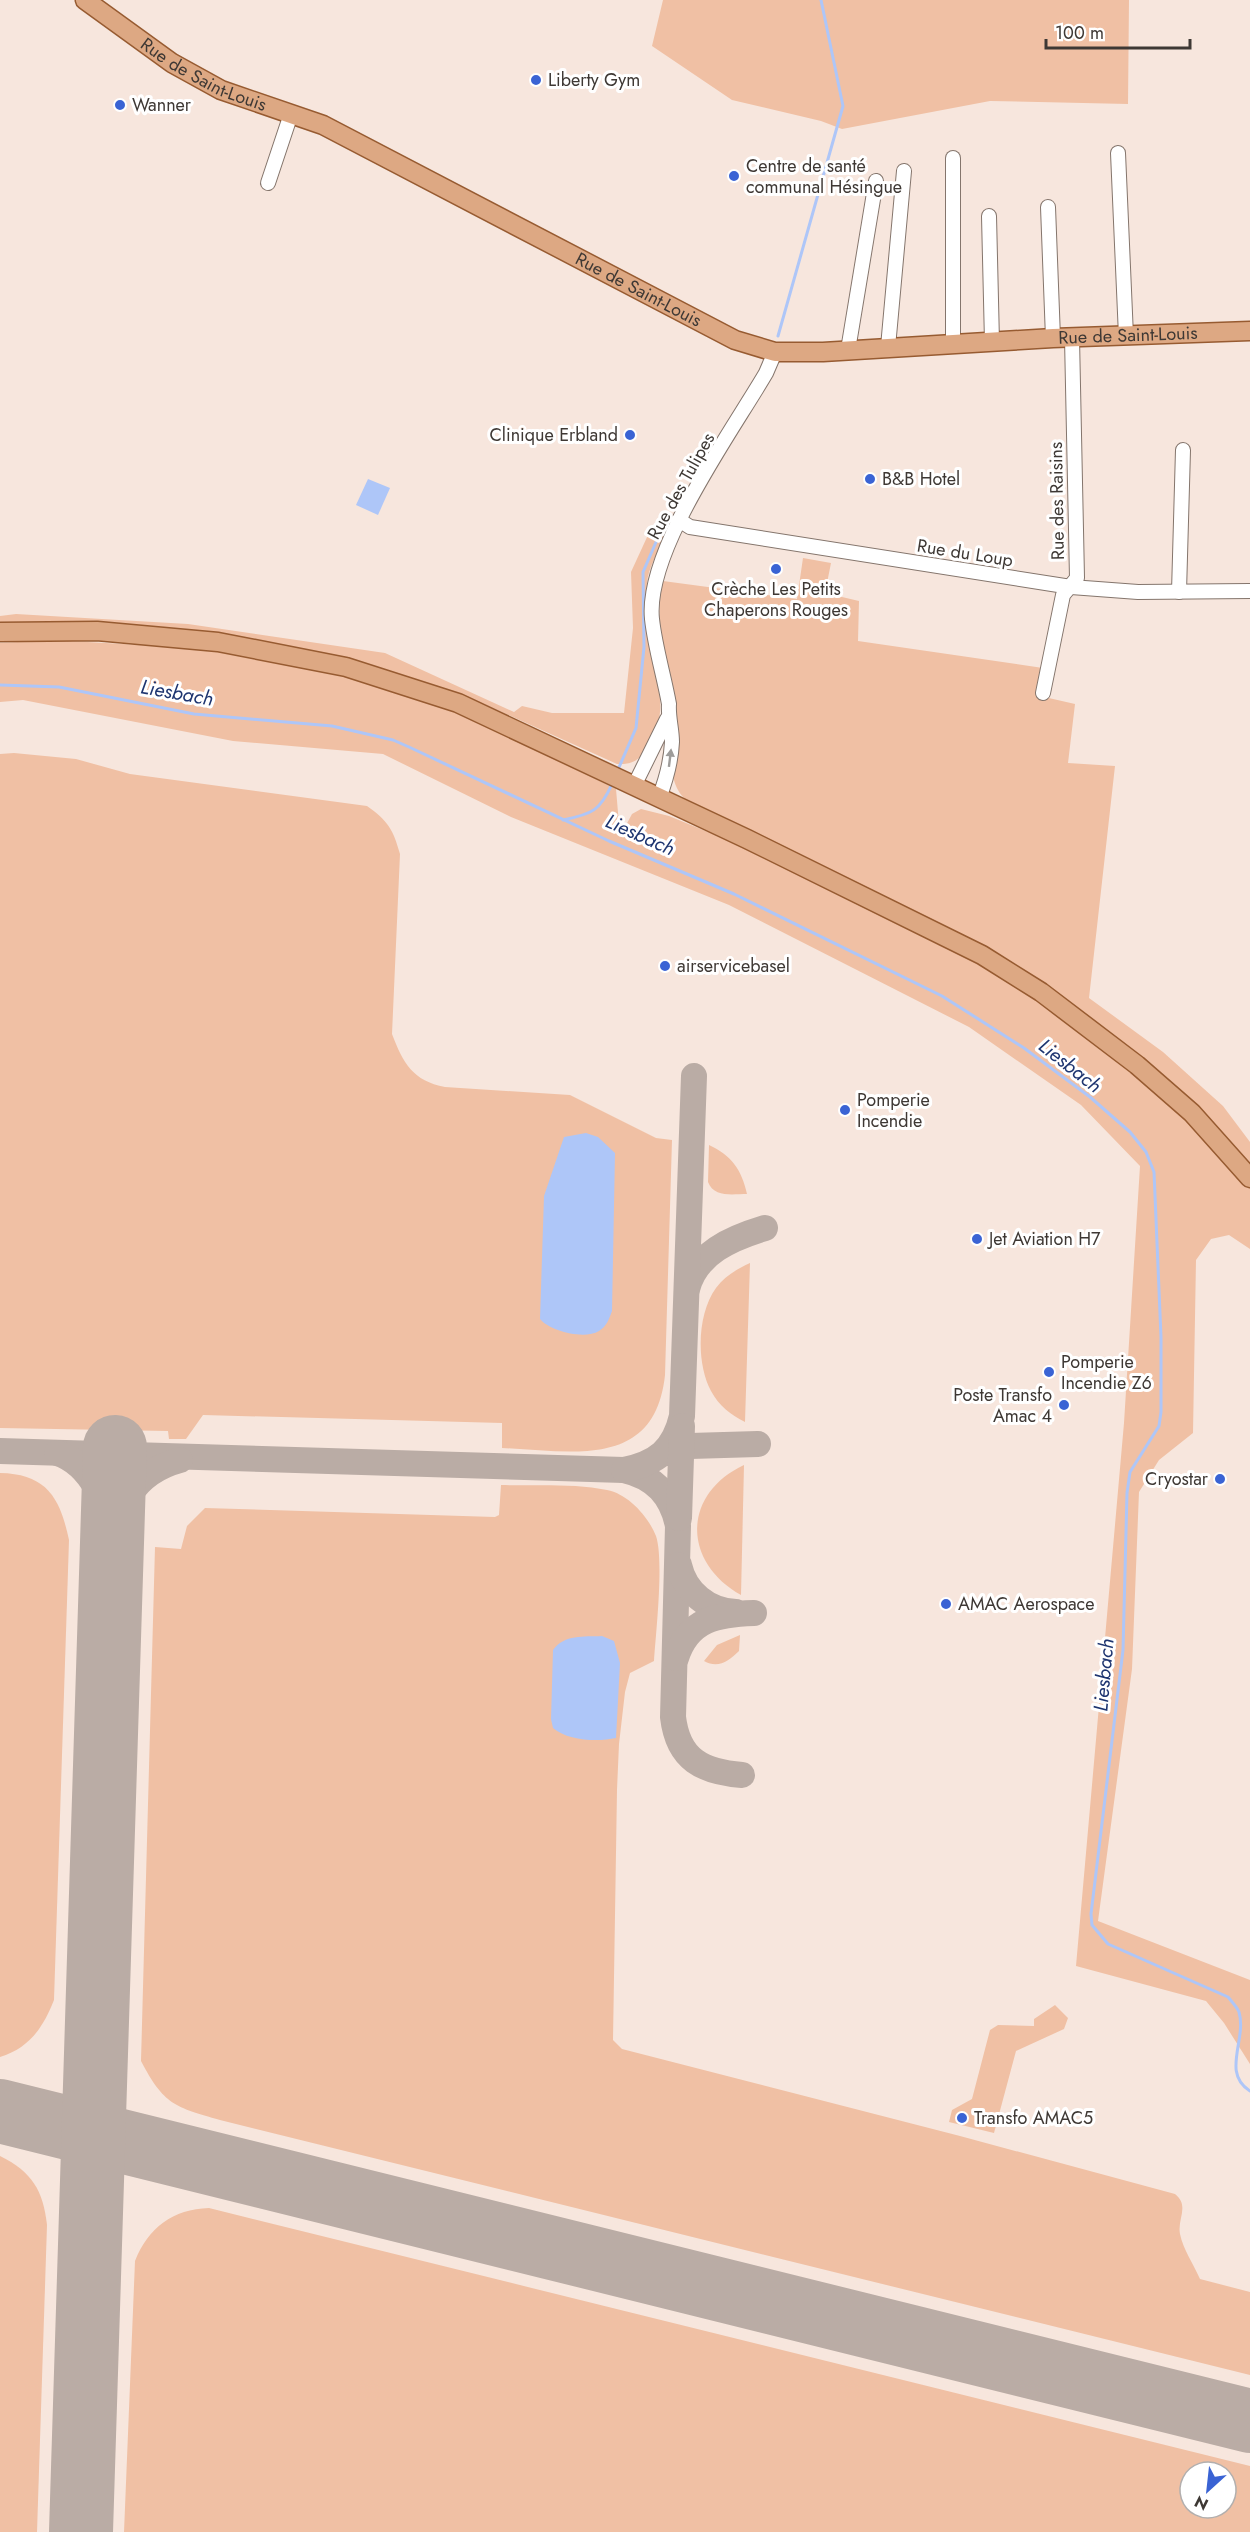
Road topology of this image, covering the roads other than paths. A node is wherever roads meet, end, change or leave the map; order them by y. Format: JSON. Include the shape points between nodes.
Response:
{"nodes":[{"id":1,"x":85,"y":0,"type":"edge"},
{"id":2,"x":291,"y":114,"type":"junction"},
{"id":3,"x":1118,"y":153,"type":"dead end"},
{"id":4,"x":953,"y":158,"type":"dead end"},
{"id":5,"x":904,"y":171,"type":"dead end"},
{"id":6,"x":876,"y":181,"type":"dead end"},
{"id":7,"x":268,"y":183,"type":"dead end"},
{"id":8,"x":1048,"y":207,"type":"dead end"},
{"id":9,"x":989,"y":216,"type":"dead end"},
{"id":10,"x":1250,"y":331,"type":"edge"},
{"id":11,"x":1125,"y":336,"type":"junction"},
{"id":12,"x":1053,"y":338,"type":"junction"},
{"id":13,"x":1072,"y":338,"type":"junction"},
{"id":14,"x":992,"y":342,"type":"junction"},
{"id":15,"x":953,"y":344,"type":"junction"},
{"id":16,"x":888,"y":347,"type":"junction"},
{"id":17,"x":848,"y":350,"type":"junction"},
{"id":18,"x":775,"y":352,"type":"junction"},
{"id":19,"x":1183,"y":450,"type":"dead end"},
{"id":20,"x":679,"y":520,"type":"junction"},
{"id":21,"x":1071,"y":587,"type":"junction"},
{"id":22,"x":1250,"y":591,"type":"edge"},
{"id":23,"x":1179,"y":592,"type":"junction"},
{"id":24,"x":0,"y":632,"type":"edge"},
{"id":25,"x":1043,"y":693,"type":"dead end"},
{"id":26,"x":668,"y":717,"type":"junction"},
{"id":27,"x":622,"y":780,"type":"junction"},
{"id":28,"x":659,"y":798,"type":"junction"},
{"id":29,"x":1250,"y":1178,"type":"edge"}],
"edges":[{"from":1,"to":2,"type":"main road","name":"Rue de Saint-Louis","via":[[172,63],[222,90]]},
{"from":2,"to":7,"type":"street"},
{"from":2,"to":18,"type":"main road","name":"Rue de Saint-Louis","via":[[333,130],[735,340]]},
{"from":3,"to":11,"type":"street"},
{"from":4,"to":15,"type":"street"},
{"from":5,"to":16,"type":"street"},
{"from":6,"to":17,"type":"street"},
{"from":8,"to":12,"type":"street"},
{"from":9,"to":14,"type":"street"},
{"from":10,"to":11,"type":"main road","name":"Rue de Saint-Louis"},
{"from":11,"to":13,"type":"main road","name":"Rue de Saint-Louis"},
{"from":12,"to":13,"type":"main road","name":"Rue de Saint-Louis"},
{"from":12,"to":14,"type":"main road","name":"Rue de Saint-Louis"},
{"from":13,"to":21,"type":"street","name":"Rue des Raisins","via":[[1077,578]]},
{"from":14,"to":15,"type":"main road","name":"Rue de Saint-Louis"},
{"from":15,"to":16,"type":"main road","name":"Rue de Saint-Louis"},
{"from":16,"to":17,"type":"main road","name":"Rue de Saint-Louis"},
{"from":17,"to":18,"type":"main road","name":"Rue de Saint-Louis"},
{"from":18,"to":20,"type":"street","name":"Rue des Tulipes"},
{"from":19,"to":23,"type":"street"},
{"from":20,"to":21,"type":"street","name":"Rue du Loup","via":[[712,530]]},
{"from":20,"to":26,"type":"street","name":"Rue des Tulipes","via":[[653,591],[652,618],[669,704]]},
{"from":21,"to":23,"type":"street","name":"Rue du Loup"},
{"from":21,"to":25,"type":"street","name":"Rue des Raisins","via":[[1063,595]]},
{"from":22,"to":23,"type":"street","name":"Rue du Loup"},
{"from":24,"to":27,"type":"main road","via":[[97,631],[187,638],[270,650],[346,667],[458,703]]},
{"from":26,"to":27,"type":"street"},
{"from":28,"to":26,"type":"street","name":"Rue des Tulipes","one_way":true,"via":[[670,763]]},
{"from":27,"to":28,"type":"main road"},
{"from":28,"to":29,"type":"main road","via":[[982,955],[1041,992],[1137,1065],[1192,1113]]}]}
